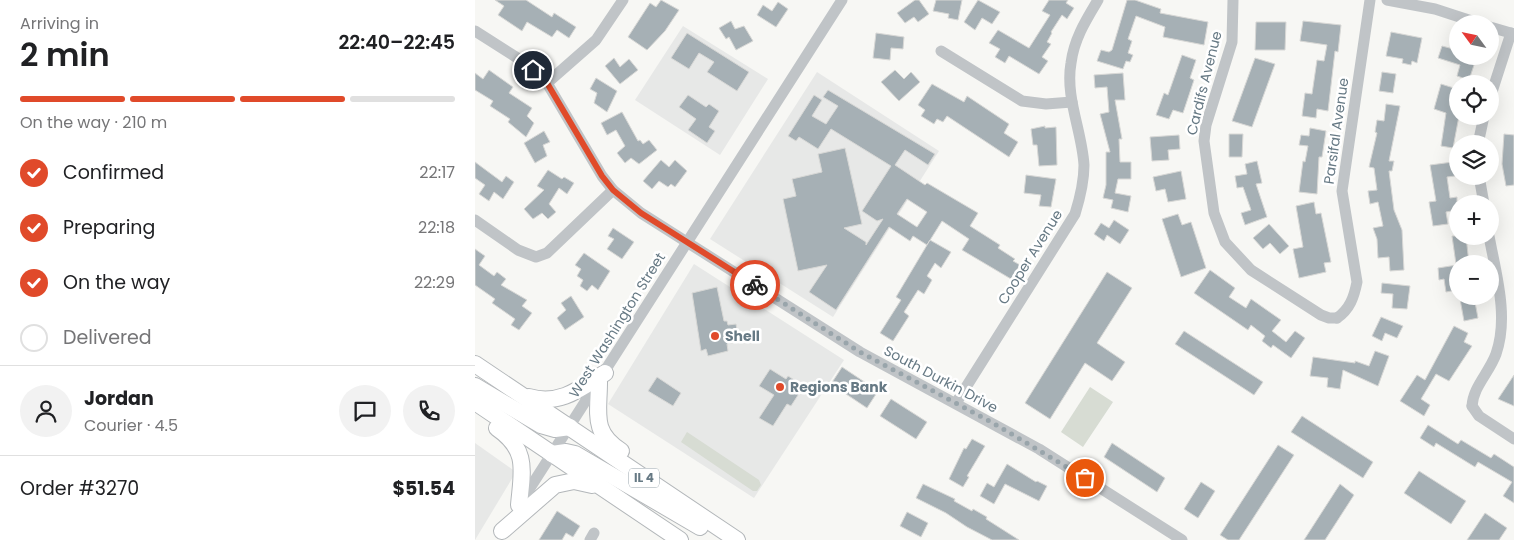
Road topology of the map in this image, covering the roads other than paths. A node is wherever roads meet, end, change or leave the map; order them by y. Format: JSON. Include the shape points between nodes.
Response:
{"nodes":[{"id":1,"x":623,"y":0,"type":"edge"},
{"id":2,"x":842,"y":0,"type":"edge"},
{"id":3,"x":1098,"y":0,"type":"edge"},
{"id":4,"x":1233,"y":0,"type":"edge"},
{"id":5,"x":1370,"y":0,"type":"edge"},
{"id":6,"x":1387,"y":0,"type":"edge"},
{"id":7,"x":1436,"y":5,"type":"edge"},
{"id":8,"x":1460,"y":15,"type":"edge"},
{"id":9,"x":1499,"y":30,"type":"edge"},
{"id":10,"x":475,"y":31,"type":"edge"},
{"id":11,"x":1513,"y":34,"type":"edge"},
{"id":12,"x":941,"y":51,"type":"dead end"},
{"id":13,"x":1498,"y":75,"type":"edge"},
{"id":14,"x":547,"y":83,"type":"junction"},
{"id":15,"x":1073,"y":102,"type":"junction"},
{"id":16,"x":613,"y":190,"type":"junction"},
{"id":17,"x":475,"y":220,"type":"edge"},
{"id":18,"x":687,"y":242,"type":"junction"},
{"id":19,"x":1491,"y":245,"type":"edge"},
{"id":20,"x":1337,"y":323,"type":"joint"},
{"id":21,"x":475,"y":364,"type":"edge"},
{"id":22,"x":602,"y":378,"type":"junction"},
{"id":23,"x":475,"y":386,"type":"edge"},
{"id":24,"x":517,"y":393,"type":"junction"},
{"id":25,"x":475,"y":402,"type":"edge"},
{"id":26,"x":957,"y":404,"type":"junction"},
{"id":27,"x":475,"y":412,"type":"edge"},
{"id":28,"x":569,"y":427,"type":"junction"},
{"id":29,"x":1514,"y":438,"type":"edge"},
{"id":30,"x":552,"y":454,"type":"junction"},
{"id":31,"x":602,"y":487,"type":"junction"},
{"id":32,"x":519,"y":505,"type":"junction"},
{"id":33,"x":720,"y":534,"type":"edge"},
{"id":34,"x":499,"y":536,"type":"edge"},
{"id":35,"x":680,"y":540,"type":"edge"},
{"id":36,"x":737,"y":540,"type":"edge"},
{"id":37,"x":1182,"y":540,"type":"edge"}],
"edges":[{"from":1,"to":14,"type":"street","via":[[596,40]]},
{"from":2,"to":18,"type":"street","name":"West Washington Street"},
{"from":3,"to":15,"type":"street","name":"Cooper Avenue","via":[[1074,48],[1070,76]]},
{"from":4,"to":20,"type":"street","name":"Cardifs Avenue","via":[[1232,42],[1208,116],[1204,140],[1214,213],[1225,242],[1251,270]]},
{"from":5,"to":20,"type":"street","name":"Parsifal Avenue","via":[[1342,191],[1357,282],[1354,296]]},
{"from":6,"to":7,"type":"street"},
{"from":7,"to":8,"type":"street"},
{"from":9,"to":11,"type":"street"},
{"from":10,"to":14,"type":"street","name":"South Durkin Drive","via":[[519,59]]},
{"from":11,"to":13,"type":"street"},
{"from":12,"to":15,"type":"street","via":[[1022,101],[1046,104]]},
{"from":14,"to":16,"type":"street","name":"South Durkin Drive"},
{"from":15,"to":26,"type":"street","name":"Cooper Avenue","via":[[1083,165],[1083,183],[1075,214]]},
{"from":16,"to":17,"type":"street","via":[[537,263]]},
{"from":16,"to":18,"type":"street","name":"South Durkin Drive","via":[[641,213]]},
{"from":18,"to":22,"type":"street","name":"West Washington Street"},
{"from":18,"to":26,"type":"street","name":"South Durkin Drive","via":[[860,352]]},
{"from":19,"to":29,"type":"street","via":[[1501,307],[1501,330],[1496,353],[1467,408]]},
{"from":21,"to":24,"type":"highway","number":"IL 4"},
{"from":22,"to":24,"type":"highway","via":[[560,399],[545,401]]},
{"from":22,"to":28,"type":"street","name":"West Washington Street"},
{"from":22,"to":33,"type":"highway","via":[[599,426],[606,440],[695,501]]},
{"from":23,"to":28,"type":"highway","via":[[545,427]]},
{"from":24,"to":28,"type":"highway","number":"IL 4"},
{"from":25,"to":30,"type":"highway","number":"IL 4"},
{"from":26,"to":37,"type":"street","name":"South Durkin Drive","via":[[1039,449]]},
{"from":27,"to":32,"type":"highway","via":[[508,435],[521,453],[523,468]]},
{"from":28,"to":30,"type":"street","name":"West Washington Street"},
{"from":28,"to":33,"type":"highway","number":"IL 4"},
{"from":30,"to":31,"type":"highway","number":"IL 4"},
{"from":30,"to":32,"type":"street","name":"West Washington Street"},
{"from":30,"to":33,"type":"highway","via":[[566,452],[579,456]]},
{"from":31,"to":34,"type":"highway","via":[[574,481],[560,483],[549,489]]},
{"from":31,"to":35,"type":"highway","number":"IL 4"},
{"from":32,"to":34,"type":"street","name":"West Washington Street"},
{"from":33,"to":36,"type":"highway","number":"IL 4"}]}
